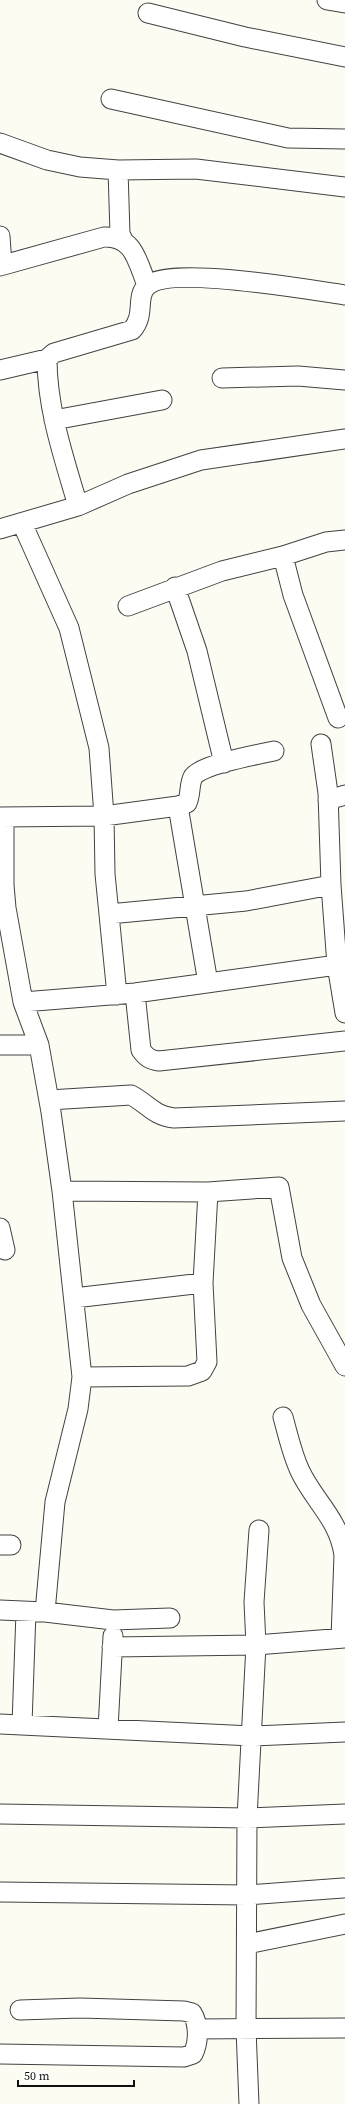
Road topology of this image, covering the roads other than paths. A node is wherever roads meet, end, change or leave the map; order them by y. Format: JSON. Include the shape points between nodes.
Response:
{"nodes":[{"id":1,"x":327,"y":0,"type":"edge"},
{"id":2,"x":345,"y":3,"type":"edge"},
{"id":3,"x":148,"y":13,"type":"dead end"},
{"id":4,"x":345,"y":57,"type":"edge"},
{"id":5,"x":111,"y":99,"type":"dead end"},
{"id":6,"x":345,"y":140,"type":"edge"},
{"id":7,"x":0,"y":143,"type":"edge"},
{"id":8,"x":118,"y":170,"type":"junction"},
{"id":9,"x":345,"y":187,"type":"edge"},
{"id":10,"x":0,"y":236,"type":"edge"},
{"id":11,"x":123,"y":240,"type":"junction"},
{"id":12,"x":1,"y":265,"type":"edge"},
{"id":13,"x":147,"y":284,"type":"junction"},
{"id":14,"x":345,"y":295,"type":"edge"},
{"id":15,"x":47,"y":358,"type":"junction"},
{"id":16,"x":0,"y":370,"type":"edge"},
{"id":17,"x":222,"y":378,"type":"dead end"},
{"id":18,"x":345,"y":380,"type":"edge"},
{"id":19,"x":162,"y":400,"type":"dead end"},
{"id":20,"x":54,"y":420,"type":"junction"},
{"id":21,"x":345,"y":439,"type":"edge"},
{"id":22,"x":78,"y":506,"type":"junction"},
{"id":23,"x":22,"y":523,"type":"junction"},
{"id":24,"x":0,"y":529,"type":"edge"},
{"id":25,"x":345,"y":540,"type":"edge"},
{"id":26,"x":283,"y":556,"type":"junction"},
{"id":27,"x":175,"y":587,"type":"junction"},
{"id":28,"x":128,"y":606,"type":"dead end"},
{"id":29,"x":338,"y":718,"type":"dead end"},
{"id":30,"x":321,"y":744,"type":"dead end"},
{"id":31,"x":274,"y":751,"type":"dead end"},
{"id":32,"x":224,"y":763,"type":"junction"},
{"id":33,"x":337,"y":798,"type":"edge"},
{"id":34,"x":178,"y":806,"type":"junction"},
{"id":35,"x":104,"y":816,"type":"junction"},
{"id":36,"x":2,"y":817,"type":"edge"},
{"id":37,"x":337,"y":845,"type":"edge"},
{"id":38,"x":331,"y":885,"type":"junction"},
{"id":39,"x":194,"y":907,"type":"junction"},
{"id":40,"x":109,"y":914,"type":"junction"},
{"id":41,"x":8,"y":921,"type":"junction"},
{"id":42,"x":0,"y":944,"type":"edge"},
{"id":43,"x":337,"y":965,"type":"junction"},
{"id":44,"x":208,"y":983,"type":"junction"},
{"id":45,"x":126,"y":994,"type":"junction"},
{"id":46,"x":23,"y":1002,"type":"junction"},
{"id":47,"x":345,"y":1013,"type":"edge"},
{"id":48,"x":345,"y":1041,"type":"edge"},
{"id":49,"x":0,"y":1045,"type":"edge"},
{"id":50,"x":39,"y":1045,"type":"junction"},
{"id":51,"x":49,"y":1100,"type":"junction"},
{"id":52,"x":345,"y":1111,"type":"edge"},
{"id":53,"x":62,"y":1191,"type":"junction"},
{"id":54,"x":208,"y":1192,"type":"junction"},
{"id":55,"x":0,"y":1228,"type":"edge"},
{"id":56,"x":5,"y":1250,"type":"dead end"},
{"id":57,"x":203,"y":1283,"type":"junction"},
{"id":58,"x":74,"y":1298,"type":"junction"},
{"id":59,"x":339,"y":1343,"type":"edge"},
{"id":60,"x":345,"y":1366,"type":"edge"},
{"id":61,"x":82,"y":1377,"type":"junction"},
{"id":62,"x":283,"y":1417,"type":"dead end"},
{"id":63,"x":259,"y":1530,"type":"dead end"},
{"id":64,"x":0,"y":1610,"type":"edge"},
{"id":65,"x":26,"y":1612,"type":"junction"},
{"id":66,"x":45,"y":1612,"type":"junction"},
{"id":67,"x":170,"y":1618,"type":"dead end"},
{"id":68,"x":113,"y":1620,"type":"junction"},
{"id":69,"x":343,"y":1638,"type":"edge"},
{"id":70,"x":256,"y":1645,"type":"junction"},
{"id":71,"x":112,"y":1647,"type":"junction"},
{"id":72,"x":0,"y":1724,"type":"edge"},
{"id":73,"x":22,"y":1724,"type":"junction"},
{"id":74,"x":108,"y":1729,"type":"junction"},
{"id":75,"x":345,"y":1732,"type":"edge"},
{"id":76,"x":252,"y":1736,"type":"junction"},
{"id":77,"x":0,"y":1814,"type":"edge"},
{"id":78,"x":345,"y":1814,"type":"edge"},
{"id":79,"x":247,"y":1818,"type":"junction"},
{"id":80,"x":343,"y":1888,"type":"dead end"},
{"id":81,"x":0,"y":1892,"type":"edge"},
{"id":82,"x":247,"y":1895,"type":"junction"},
{"id":83,"x":345,"y":1924,"type":"edge"},
{"id":84,"x":246,"y":1944,"type":"junction"},
{"id":85,"x":20,"y":2010,"type":"dead end"},
{"id":86,"x":345,"y":2028,"type":"edge"},
{"id":87,"x":246,"y":2029,"type":"junction"},
{"id":88,"x":197,"y":2030,"type":"junction"},
{"id":89,"x":0,"y":2054,"type":"edge"},
{"id":90,"x":249,"y":2104,"type":"edge"}],
"edges":[{"from":1,"to":2,"type":"street"},
{"from":3,"to":4,"type":"street","via":[[245,37]]},
{"from":5,"to":6,"type":"street","via":[[288,138]]},
{"from":7,"to":8,"type":"street","via":[[47,160],[80,167]]},
{"from":8,"to":9,"type":"street","via":[[196,169]]},
{"from":8,"to":11,"type":"street","via":[[120,234]]},
{"from":10,"to":12,"type":"street"},
{"from":11,"to":12,"type":"street","via":[[115,236],[104,236]]},
{"from":11,"to":13,"type":"street","via":[[131,246]]},
{"from":13,"to":14,"type":"street","via":[[161,280],[218,277]]},
{"from":13,"to":15,"type":"street","via":[[142,292],[139,322],[132,330],[54,353]]},
{"from":15,"to":16,"type":"street"},
{"from":15,"to":20,"type":"street"},
{"from":17,"to":18,"type":"street","via":[[298,376]]},
{"from":19,"to":20,"type":"street"},
{"from":20,"to":22,"type":"street"},
{"from":21,"to":22,"type":"street","via":[[201,460],[128,484]]},
{"from":22,"to":23,"type":"street"},
{"from":23,"to":24,"type":"street"},
{"from":23,"to":35,"type":"street","via":[[69,628],[99,748]]},
{"from":25,"to":26,"type":"street","via":[[326,542]]},
{"from":26,"to":27,"type":"street","via":[[222,570]]},
{"from":26,"to":29,"type":"street","via":[[293,595]]},
{"from":27,"to":28,"type":"street"},
{"from":27,"to":32,"type":"street","via":[[197,651]]},
{"from":30,"to":33,"type":"street"},
{"from":31,"to":32,"type":"street"},
{"from":32,"to":34,"type":"street","via":[[198,771],[193,777],[191,796],[187,803]]},
{"from":33,"to":37,"type":"street"},
{"from":34,"to":35,"type":"street"},
{"from":34,"to":39,"type":"street"},
{"from":35,"to":36,"type":"street"},
{"from":35,"to":40,"type":"street"},
{"from":36,"to":41,"type":"street"},
{"from":37,"to":38,"type":"street"},
{"from":38,"to":39,"type":"street","via":[[246,901]]},
{"from":38,"to":43,"type":"street"},
{"from":39,"to":40,"type":"street"},
{"from":39,"to":44,"type":"street"},
{"from":40,"to":45,"type":"street"},
{"from":41,"to":42,"type":"street"},
{"from":41,"to":46,"type":"street"},
{"from":43,"to":44,"type":"street"},
{"from":43,"to":47,"type":"street"},
{"from":44,"to":45,"type":"street"},
{"from":45,"to":46,"type":"street"},
{"from":45,"to":48,"type":"street","via":[[141,1050],[145,1057],[153,1060]]},
{"from":46,"to":50,"type":"street"},
{"from":49,"to":50,"type":"street"},
{"from":50,"to":51,"type":"street"},
{"from":51,"to":52,"type":"street","via":[[131,1095],[155,1113],[174,1118]]},
{"from":51,"to":53,"type":"street"},
{"from":53,"to":54,"type":"street"},
{"from":53,"to":58,"type":"street"},
{"from":54,"to":57,"type":"street"},
{"from":54,"to":59,"type":"street","via":[[279,1187],[292,1258],[311,1305]]},
{"from":55,"to":56,"type":"street"},
{"from":57,"to":58,"type":"street"},
{"from":57,"to":61,"type":"street","via":[[207,1362],[202,1371],[188,1376]]},
{"from":58,"to":61,"type":"street"},
{"from":59,"to":60,"type":"street"},
{"from":61,"to":66,"type":"street","via":[[78,1409],[55,1502]]},
{"from":62,"to":69,"type":"street","via":[[300,1470],[332,1519],[342,1544]]},
{"from":63,"to":70,"type":"street","via":[[254,1602]]},
{"from":64,"to":65,"type":"street"},
{"from":65,"to":66,"type":"street"},
{"from":65,"to":73,"type":"street"},
{"from":66,"to":68,"type":"street"},
{"from":67,"to":68,"type":"street"},
{"from":68,"to":71,"type":"street"},
{"from":69,"to":70,"type":"street"},
{"from":70,"to":71,"type":"street"},
{"from":70,"to":76,"type":"street"},
{"from":71,"to":74,"type":"street"},
{"from":72,"to":73,"type":"street"},
{"from":73,"to":74,"type":"street"},
{"from":74,"to":76,"type":"street"},
{"from":75,"to":76,"type":"street"},
{"from":76,"to":79,"type":"street"},
{"from":77,"to":79,"type":"street"},
{"from":78,"to":79,"type":"street"},
{"from":79,"to":82,"type":"street"},
{"from":80,"to":82,"type":"street"},
{"from":81,"to":82,"type":"street"},
{"from":82,"to":84,"type":"street"},
{"from":83,"to":84,"type":"street"},
{"from":84,"to":87,"type":"street"},
{"from":85,"to":88,"type":"street","via":[[80,2008],[184,2011],[192,2013],[197,2020]]},
{"from":86,"to":87,"type":"street"},
{"from":87,"to":88,"type":"street"},
{"from":87,"to":90,"type":"street"},
{"from":88,"to":89,"type":"street","via":[[193,2054],[184,2057]]}]}
